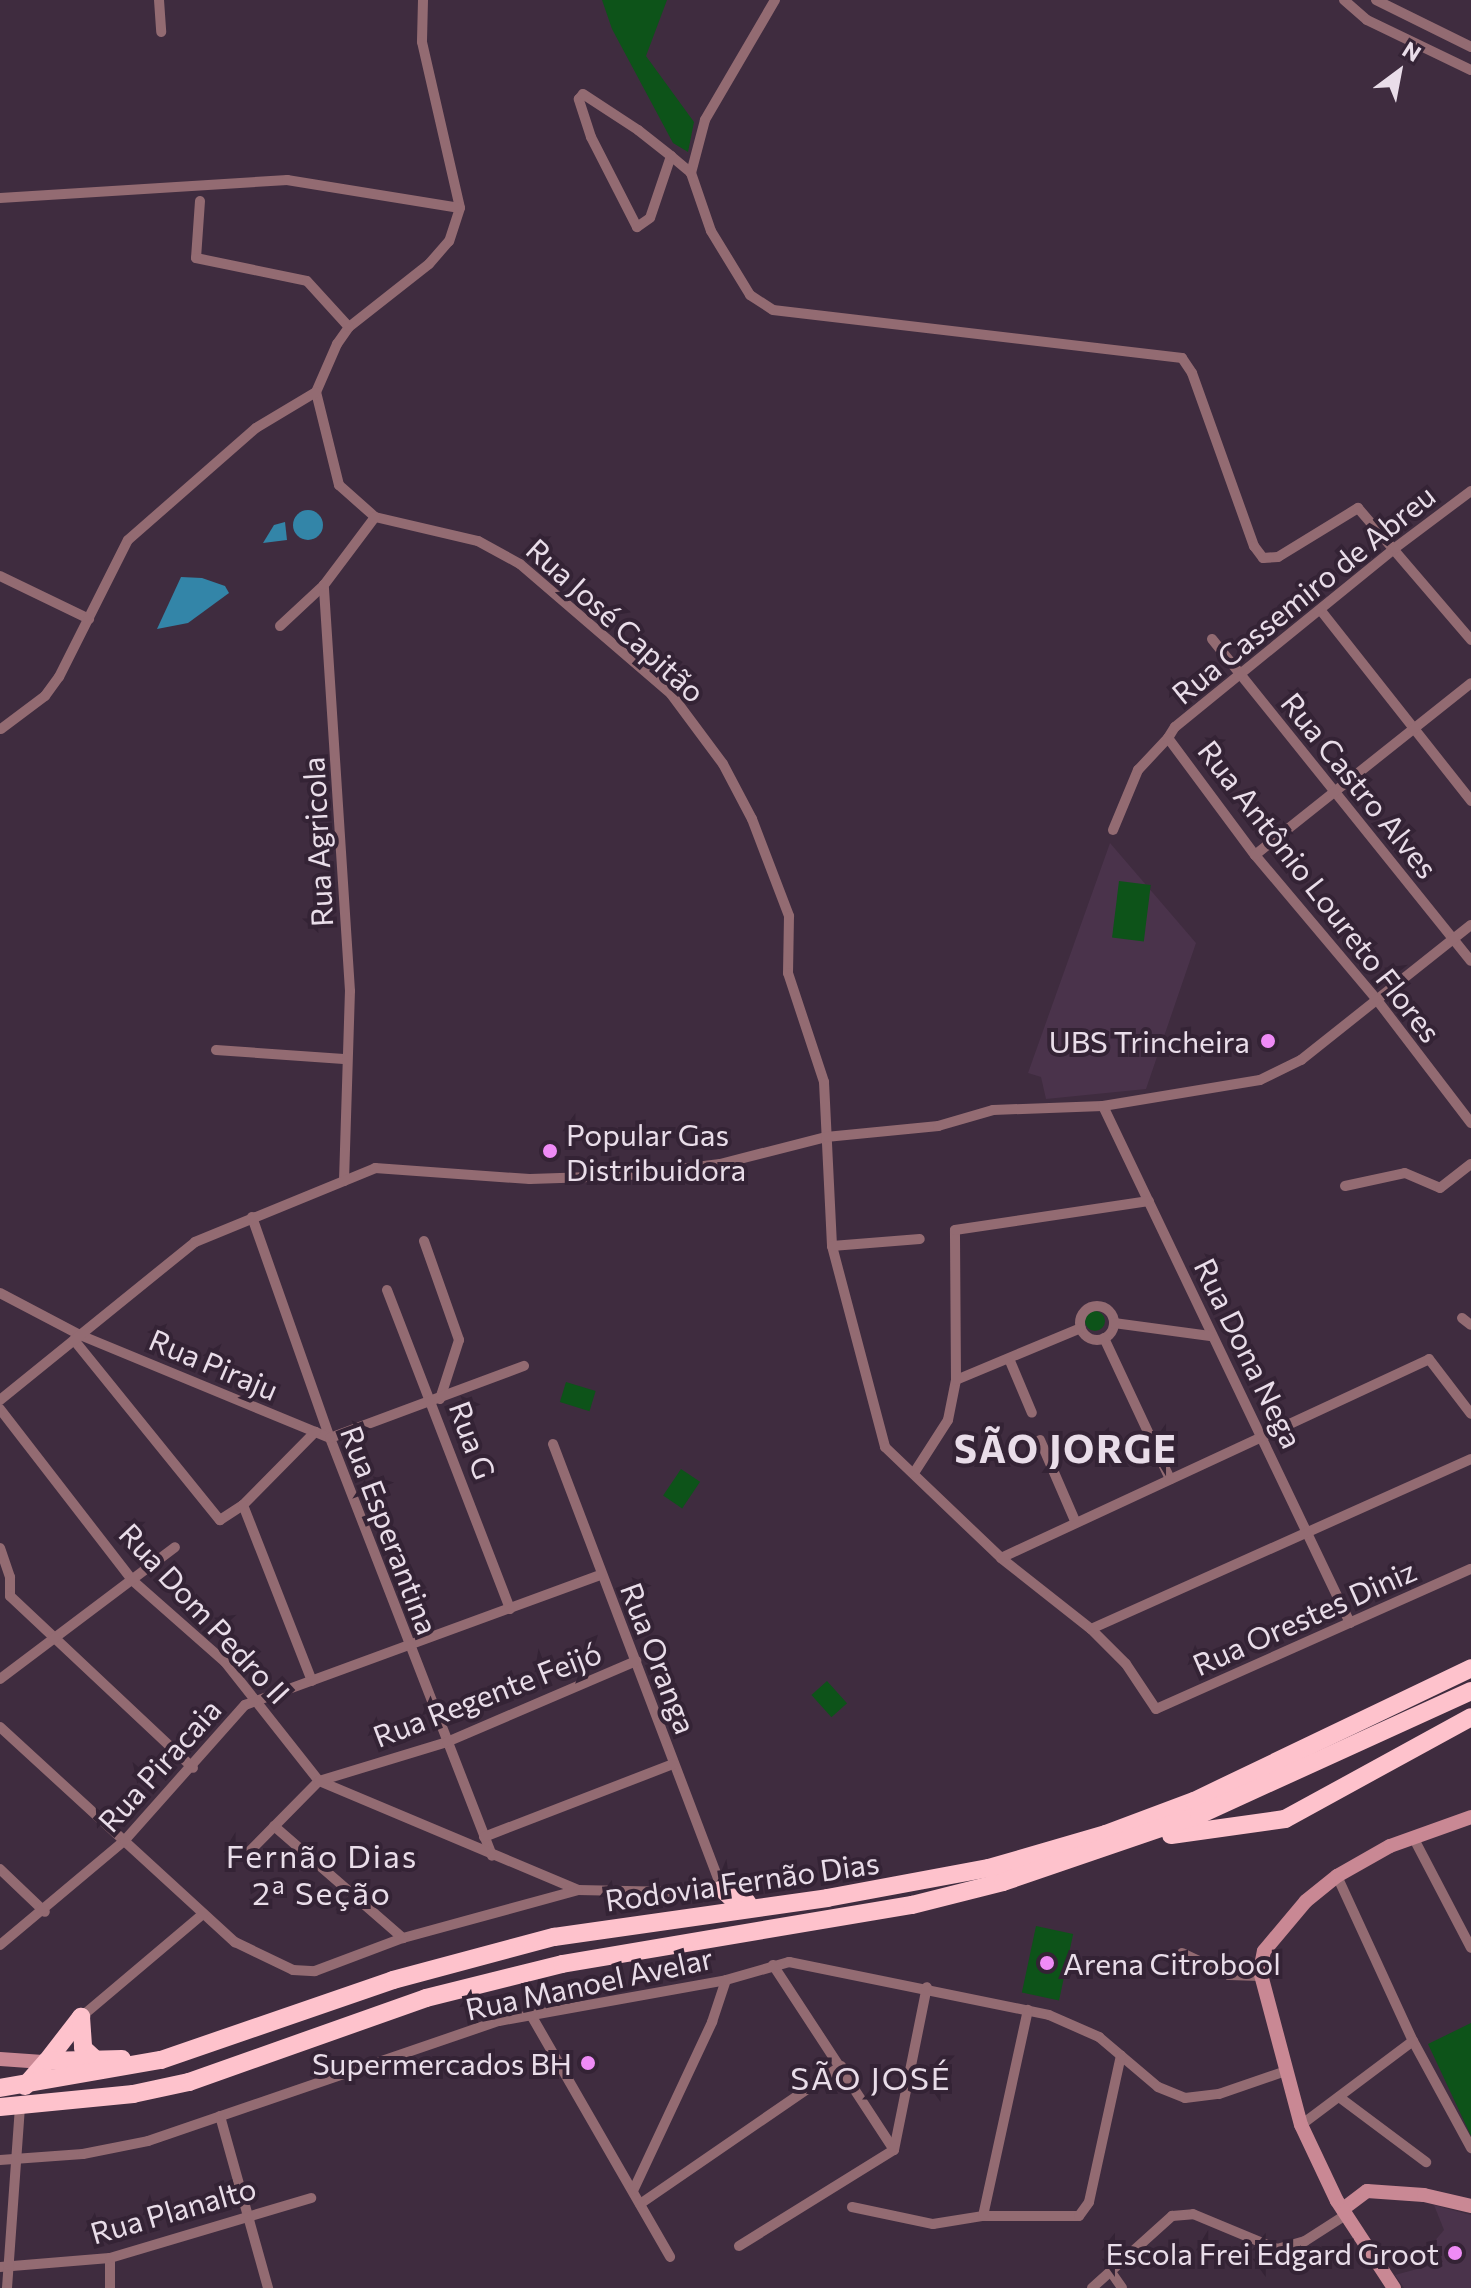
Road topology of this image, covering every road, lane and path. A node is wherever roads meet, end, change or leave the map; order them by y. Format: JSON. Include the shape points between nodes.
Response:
{"nodes":[{"id":1,"x":159,"y":0,"type":"edge"},
{"id":2,"x":423,"y":0,"type":"edge"},
{"id":3,"x":775,"y":0,"type":"edge"},
{"id":4,"x":1344,"y":0,"type":"edge"},
{"id":5,"x":1376,"y":0,"type":"edge"},
{"id":6,"x":161,"y":32,"type":"dead end"},
{"id":7,"x":1471,"y":47,"type":"edge"},
{"id":8,"x":1471,"y":70,"type":"edge"},
{"id":9,"x":671,"y":156,"type":"junction"},
{"id":10,"x":691,"y":173,"type":"junction"},
{"id":11,"x":0,"y":198,"type":"edge"},
{"id":12,"x":200,"y":201,"type":"dead end"},
{"id":13,"x":460,"y":208,"type":"junction"},
{"id":14,"x":349,"y":327,"type":"junction"},
{"id":15,"x":316,"y":392,"type":"junction"},
{"id":16,"x":1471,"y":491,"type":"edge"},
{"id":17,"x":375,"y":517,"type":"junction"},
{"id":18,"x":1395,"y":548,"type":"junction"},
{"id":19,"x":0,"y":576,"type":"edge"},
{"id":20,"x":324,"y":585,"type":"junction"},
{"id":21,"x":1322,"y":612,"type":"junction"},
{"id":22,"x":89,"y":619,"type":"junction"},
{"id":23,"x":280,"y":626,"type":"dead end"},
{"id":24,"x":1212,"y":639,"type":"dead end"},
{"id":25,"x":1471,"y":640,"type":"edge"},
{"id":26,"x":1242,"y":674,"type":"junction"},
{"id":27,"x":1471,"y":683,"type":"edge"},
{"id":28,"x":1,"y":729,"type":"edge"},
{"id":29,"x":1414,"y":729,"type":"junction"},
{"id":30,"x":1168,"y":738,"type":"junction"},
{"id":31,"x":1335,"y":794,"type":"junction"},
{"id":32,"x":1471,"y":801,"type":"edge"},
{"id":33,"x":1113,"y":830,"type":"dead end"},
{"id":34,"x":1255,"y":855,"type":"junction"},
{"id":35,"x":1471,"y":925,"type":"edge"},
{"id":36,"x":1453,"y":939,"type":"junction"},
{"id":37,"x":1471,"y":961,"type":"edge"},
{"id":38,"x":1377,"y":1000,"type":"junction"},
{"id":39,"x":216,"y":1050,"type":"dead end"},
{"id":40,"x":344,"y":1059,"type":"junction"},
{"id":41,"x":1103,"y":1106,"type":"junction"},
{"id":42,"x":1471,"y":1123,"type":"edge"},
{"id":43,"x":826,"y":1137,"type":"junction"},
{"id":44,"x":1471,"y":1164,"type":"edge"},
{"id":45,"x":344,"y":1181,"type":"junction"},
{"id":46,"x":1345,"y":1186,"type":"dead end"},
{"id":47,"x":1149,"y":1201,"type":"junction"},
{"id":48,"x":252,"y":1217,"type":"junction"},
{"id":49,"x":920,"y":1239,"type":"dead end"},
{"id":50,"x":424,"y":1241,"type":"dead end"},
{"id":51,"x":832,"y":1246,"type":"junction"},
{"id":52,"x":387,"y":1290,"type":"dead end"},
{"id":53,"x":0,"y":1293,"type":"edge"},
{"id":54,"x":1114,"y":1323,"type":"junction"},
{"id":55,"x":1081,"y":1328,"type":"junction"},
{"id":56,"x":1210,"y":1336,"type":"junction"},
{"id":57,"x":77,"y":1338,"type":"junction"},
{"id":58,"x":1104,"y":1338,"type":"junction"},
{"id":59,"x":1010,"y":1361,"type":"junction"},
{"id":60,"x":524,"y":1366,"type":"dead end"},
{"id":61,"x":956,"y":1380,"type":"junction"},
{"id":62,"x":0,"y":1400,"type":"edge"},
{"id":63,"x":437,"y":1400,"type":"junction"},
{"id":64,"x":0,"y":1409,"type":"edge"},
{"id":65,"x":1032,"y":1413,"type":"dead end"},
{"id":66,"x":1471,"y":1414,"type":"edge"},
{"id":67,"x":315,"y":1432,"type":"junction"},
{"id":68,"x":330,"y":1438,"type":"junction"},
{"id":69,"x":1265,"y":1438,"type":"junction"},
{"id":70,"x":1040,"y":1440,"type":"dead end"},
{"id":71,"x":553,"y":1444,"type":"dead end"},
{"id":72,"x":1471,"y":1459,"type":"edge"},
{"id":73,"x":914,"y":1473,"type":"junction"},
{"id":74,"x":1170,"y":1479,"type":"junction"},
{"id":75,"x":243,"y":1505,"type":"junction"},
{"id":76,"x":1076,"y":1523,"type":"junction"},
{"id":77,"x":1308,"y":1531,"type":"junction"},
{"id":78,"x":175,"y":1547,"type":"dead end"},
{"id":79,"x":0,"y":1548,"type":"edge"},
{"id":80,"x":1001,"y":1558,"type":"junction"},
{"id":81,"x":1471,"y":1569,"type":"edge"},
{"id":82,"x":601,"y":1575,"type":"junction"},
{"id":83,"x":132,"y":1580,"type":"junction"},
{"id":84,"x":510,"y":1609,"type":"junction"},
{"id":85,"x":1350,"y":1623,"type":"junction"},
{"id":86,"x":1091,"y":1629,"type":"junction"},
{"id":87,"x":54,"y":1642,"type":"junction"},
{"id":88,"x":408,"y":1647,"type":"junction"},
{"id":89,"x":636,"y":1661,"type":"junction"},
{"id":90,"x":1471,"y":1661,"type":"edge"},
{"id":91,"x":1471,"y":1668,"type":"edge"},
{"id":92,"x":0,"y":1679,"type":"edge"},
{"id":93,"x":312,"y":1681,"type":"junction"},
{"id":94,"x":1471,"y":1691,"type":"edge"},
{"id":95,"x":1421,"y":1692,"type":"junction"},
{"id":96,"x":259,"y":1701,"type":"junction"},
{"id":97,"x":1156,"y":1709,"type":"joint"},
{"id":98,"x":1471,"y":1717,"type":"edge"},
{"id":99,"x":0,"y":1727,"type":"edge"},
{"id":100,"x":447,"y":1742,"type":"junction"},
{"id":101,"x":673,"y":1764,"type":"junction"},
{"id":102,"x":193,"y":1768,"type":"junction"},
{"id":103,"x":319,"y":1781,"type":"junction"},
{"id":104,"x":1471,"y":1817,"type":"edge"},
{"id":105,"x":274,"y":1826,"type":"junction"},
{"id":106,"x":484,"y":1837,"type":"junction"},
{"id":107,"x":1413,"y":1837,"type":"junction"},
{"id":108,"x":125,"y":1840,"type":"junction"},
{"id":109,"x":492,"y":1856,"type":"junction"},
{"id":110,"x":244,"y":1857,"type":"dead end"},
{"id":111,"x":1088,"y":1857,"type":"junction"},
{"id":112,"x":0,"y":1869,"type":"edge"},
{"id":113,"x":1337,"y":1876,"type":"junction"},
{"id":114,"x":722,"y":1889,"type":"joint"},
{"id":115,"x":578,"y":1890,"type":"junction"},
{"id":116,"x":674,"y":1892,"type":"dead end"},
{"id":117,"x":774,"y":1902,"type":"junction"},
{"id":118,"x":45,"y":1912,"type":"junction"},
{"id":119,"x":203,"y":1914,"type":"junction"},
{"id":120,"x":403,"y":1938,"type":"junction"},
{"id":121,"x":0,"y":1945,"type":"edge"},
{"id":122,"x":1471,"y":1948,"type":"edge"},
{"id":123,"x":1182,"y":1953,"type":"dead end"},
{"id":124,"x":773,"y":1965,"type":"junction"},
{"id":125,"x":1261,"y":1976,"type":"junction"},
{"id":126,"x":726,"y":1980,"type":"junction"},
{"id":127,"x":927,"y":1987,"type":"junction"},
{"id":128,"x":1028,"y":2010,"type":"junction"},
{"id":129,"x":531,"y":2015,"type":"junction"},
{"id":130,"x":81,"y":2017,"type":"junction"},
{"id":131,"x":1413,"y":2041,"type":"junction"},
{"id":132,"x":1121,"y":2055,"type":"junction"},
{"id":133,"x":0,"y":2059,"type":"edge"},
{"id":134,"x":95,"y":2059,"type":"junction"},
{"id":135,"x":161,"y":2060,"type":"junction"},
{"id":136,"x":45,"y":2061,"type":"junction"},
{"id":137,"x":841,"y":2066,"type":"junction"},
{"id":138,"x":1283,"y":2072,"type":"junction"},
{"id":139,"x":25,"y":2086,"type":"junction"},
{"id":140,"x":0,"y":2088,"type":"edge"},
{"id":141,"x":1339,"y":2097,"type":"junction"},
{"id":142,"x":0,"y":2107,"type":"edge"},
{"id":143,"x":20,"y":2107,"type":"junction"},
{"id":144,"x":220,"y":2116,"type":"junction"},
{"id":145,"x":1301,"y":2125,"type":"junction"},
{"id":146,"x":1471,"y":2148,"type":"edge"},
{"id":147,"x":894,"y":2150,"type":"junction"},
{"id":148,"x":0,"y":2160,"type":"edge"},
{"id":149,"x":13,"y":2160,"type":"junction"},
{"id":150,"x":1426,"y":2162,"type":"dead end"},
{"id":151,"x":633,"y":2191,"type":"junction"},
{"id":152,"x":311,"y":2198,"type":"dead end"},
{"id":153,"x":640,"y":2204,"type":"junction"},
{"id":154,"x":1471,"y":2206,"type":"edge"},
{"id":155,"x":852,"y":2207,"type":"dead end"},
{"id":156,"x":1342,"y":2208,"type":"junction"},
{"id":157,"x":247,"y":2213,"type":"junction"},
{"id":158,"x":983,"y":2216,"type":"junction"},
{"id":159,"x":739,"y":2246,"type":"dead end"},
{"id":160,"x":670,"y":2257,"type":"dead end"},
{"id":161,"x":110,"y":2258,"type":"junction"},
{"id":162,"x":4,"y":2267,"type":"edge"},
{"id":163,"x":1111,"y":2272,"type":"junction"},
{"id":164,"x":7,"y":2288,"type":"edge"},
{"id":165,"x":110,"y":2288,"type":"edge"},
{"id":166,"x":268,"y":2288,"type":"edge"},
{"id":167,"x":1092,"y":2288,"type":"edge"},
{"id":168,"x":1122,"y":2288,"type":"edge"},
{"id":169,"x":1394,"y":2288,"type":"edge"}],
"edges":[{"from":1,"to":6,"type":"street"},
{"from":2,"to":13,"type":"street","via":[[422,42]]},
{"from":3,"to":10,"type":"street","via":[[705,120]]},
{"from":4,"to":8,"type":"street","via":[[1367,20]]},
{"from":5,"to":7,"type":"street"},
{"from":9,"to":9,"type":"street","via":[[650,218],[637,227],[591,137],[579,99],[583,94]]},
{"from":9,"to":10,"type":"street"},
{"from":10,"to":18,"type":"street","via":[[729,268],[750,295],[773,310],[1182,358],[1263,558],[1278,557],[1350,509],[1365,510]]},
{"from":11,"to":13,"type":"street","via":[[287,180]]},
{"from":12,"to":14,"type":"street","via":[[196,258],[307,281]]},
{"from":13,"to":14,"type":"street","via":[[449,241],[429,264]]},
{"from":14,"to":15,"type":"street"},
{"from":15,"to":17,"type":"street","name":"Rua José Capitão","via":[[339,485]]},
{"from":15,"to":22,"type":"street","via":[[256,428],[128,540]]},
{"from":16,"to":18,"type":"street","name":"Rua Cassemiro de Abreu"},
{"from":17,"to":20,"type":"street"},
{"from":17,"to":43,"type":"street","name":"Rua José Capitão","via":[[501,551],[691,716],[723,764],[782,889],[789,916],[788,973],[824,1082]]},
{"from":18,"to":21,"type":"street","name":"Rua Cassemiro de Abreu"},
{"from":18,"to":25,"type":"street"},
{"from":19,"to":22,"type":"street"},
{"from":20,"to":23,"type":"street"},
{"from":20,"to":40,"type":"street","name":"Rua Agricola","via":[[350,991]]},
{"from":21,"to":26,"type":"street","name":"Rua Cassemiro de Abreu"},
{"from":21,"to":29,"type":"street"},
{"from":22,"to":28,"type":"street","via":[[45,696]]},
{"from":24,"to":26,"type":"street","name":"Rua Castro Alves"},
{"from":26,"to":30,"type":"street","name":"Rua Cassemiro de Abreu"},
{"from":26,"to":31,"type":"street","name":"Rua Castro Alves"},
{"from":27,"to":29,"type":"street"},
{"from":29,"to":31,"type":"street"},
{"from":29,"to":32,"type":"street"},
{"from":30,"to":33,"type":"street","name":"Rua Antônio Loureto Flores","via":[[1138,770]]},
{"from":30,"to":34,"type":"street","name":"Rua Antônio Loureto Flores"},
{"from":31,"to":34,"type":"street"},
{"from":31,"to":36,"type":"street","name":"Rua Castro Alves"},
{"from":34,"to":38,"type":"street","name":"Rua Antônio Loureto Flores"},
{"from":35,"to":36,"type":"street"},
{"from":36,"to":37,"type":"street","name":"Rua Castro Alves"},
{"from":36,"to":38,"type":"street"},
{"from":38,"to":41,"type":"street","via":[[1301,1060],[1260,1080]]},
{"from":38,"to":42,"type":"street","name":"Rua Antônio Loureto Flores"},
{"from":39,"to":40,"type":"street"},
{"from":40,"to":45,"type":"street","name":"Rua Agricola"},
{"from":41,"to":43,"type":"street","via":[[993,1110],[938,1126]]},
{"from":41,"to":47,"type":"street","name":"Rua Dona Nega"},
{"from":43,"to":45,"type":"street","via":[[720,1164],[621,1176],[530,1179],[375,1168]]},
{"from":43,"to":51,"type":"street","name":"Rua José Capitão"},
{"from":44,"to":46,"type":"street","via":[[1440,1188],[1405,1173]]},
{"from":45,"to":48,"type":"street"},
{"from":47,"to":56,"type":"street","name":"Rua Dona Nega"},
{"from":47,"to":61,"type":"street","via":[[958,1228]]},
{"from":48,"to":57,"type":"street","via":[[195,1242]]},
{"from":48,"to":68,"type":"street","name":"Rua Esperantina"},
{"from":49,"to":51,"type":"street"},
{"from":50,"to":63,"type":"street","via":[[459,1340]]},
{"from":51,"to":73,"type":"street","name":"Rua José Capitão","via":[[877,1428],[885,1447]]},
{"from":52,"to":63,"type":"street","name":"Rua G"},
{"from":53,"to":57,"type":"street","name":"Rua Piraju"},
{"from":54,"to":55,"type":"street","via":[[1107,1310],[1092,1307],[1081,1318]]},
{"from":54,"to":56,"type":"street"},
{"from":54,"to":58,"type":"street"},
{"from":55,"to":58,"type":"street","via":[[1093,1339]]},
{"from":55,"to":59,"type":"street"},
{"from":56,"to":69,"type":"street","name":"Rua Dona Nega"},
{"from":57,"to":62,"type":"street"},
{"from":57,"to":67,"type":"street","name":"Rua Piraju"},
{"from":57,"to":75,"type":"street","via":[[220,1520]]},
{"from":58,"to":74,"type":"street"},
{"from":59,"to":61,"type":"street"},
{"from":59,"to":65,"type":"street"},
{"from":60,"to":63,"type":"street"},
{"from":61,"to":73,"type":"street","via":[[948,1420]]},
{"from":63,"to":68,"type":"street"},
{"from":63,"to":84,"type":"street","name":"Rua G"},
{"from":64,"to":83,"type":"street","name":"Rua Dom Pedro II"},
{"from":66,"to":69,"type":"street","via":[[1429,1359]]},
{"from":67,"to":68,"type":"street","name":"Rua Piraju"},
{"from":67,"to":75,"type":"street"},
{"from":68,"to":88,"type":"street","name":"Rua Esperantina"},
{"from":69,"to":74,"type":"street"},
{"from":69,"to":77,"type":"street","name":"Rua Dona Nega"},
{"from":70,"to":76,"type":"street"},
{"from":71,"to":82,"type":"street","name":"Rua Oranga"},
{"from":72,"to":77,"type":"street"},
{"from":73,"to":80,"type":"street","name":"Rua José Capitão"},
{"from":74,"to":76,"type":"street"},
{"from":75,"to":93,"type":"street"},
{"from":76,"to":80,"type":"street"},
{"from":77,"to":85,"type":"street","name":"Rua Dona Nega"},
{"from":77,"to":86,"type":"street"},
{"from":78,"to":83,"type":"street"},
{"from":79,"to":87,"type":"street","via":[[10,1596]]},
{"from":80,"to":86,"type":"street","name":"Rua José Capitão"},
{"from":81,"to":85,"type":"street","name":"Rua Orestes Diniz"},
{"from":82,"to":84,"type":"street","name":"Rua Piracaia"},
{"from":82,"to":89,"type":"street","name":"Rua Oranga"},
{"from":83,"to":87,"type":"street"},
{"from":83,"to":96,"type":"street","name":"Rua Dom Pedro II","via":[[225,1662]]},
{"from":84,"to":88,"type":"street","name":"Rua Piracaia"},
{"from":85,"to":97,"type":"street","name":"Rua Orestes Diniz"},
{"from":86,"to":97,"type":"street","name":"Rua José Capitão","via":[[1126,1664]]},
{"from":87,"to":92,"type":"street"},
{"from":87,"to":102,"type":"street"},
{"from":88,"to":93,"type":"street","name":"Rua Piracaia"},
{"from":88,"to":100,"type":"street","name":"Rua Esperantina"},
{"from":89,"to":100,"type":"street","name":"Rua Regente Feijó"},
{"from":89,"to":101,"type":"street","name":"Rua Oranga"},
{"from":90,"to":95,"type":"highway"},
{"from":91,"to":95,"type":"highway","name":"Rodovia Fernão Dias"},
{"from":93,"to":96,"type":"street","name":"Rua Piracaia"},
{"from":94,"to":111,"type":"highway","name":"Rodovia Fernão Dias","via":[[1199,1815]]},
{"from":95,"to":117,"type":"highway","name":"Rodovia Fernão Dias","via":[[1194,1801],[1106,1834],[944,1878]]},
{"from":96,"to":102,"type":"street","name":"Rua Piracaia","via":[[245,1705]]},
{"from":96,"to":103,"type":"street","name":"Rua Dom Pedro II"},
{"from":98,"to":111,"type":"highway","via":[[1285,1819],[1180,1832],[1108,1856]]},
{"from":99,"to":108,"type":"street"},
{"from":100,"to":103,"type":"street","name":"Rua Regente Feijó"},
{"from":100,"to":106,"type":"street","name":"Rua Esperantina"},
{"from":101,"to":106,"type":"street"},
{"from":101,"to":114,"type":"street","name":"Rua Oranga"},
{"from":102,"to":108,"type":"street","name":"Rua Piracaia"},
{"from":103,"to":105,"type":"street","name":"Rua Regente Feijó"},
{"from":103,"to":109,"type":"street","name":"Rua Dom Pedro II"},
{"from":104,"to":107,"type":"street"},
{"from":105,"to":110,"type":"street","name":"Rua Regente Feijó"},
{"from":105,"to":120,"type":"street"},
{"from":106,"to":109,"type":"street","name":"Rua Esperantina"},
{"from":107,"to":113,"type":"street"},
{"from":107,"to":122,"type":"street"},
{"from":108,"to":118,"type":"street","name":"Rua Piracaia"},
{"from":108,"to":119,"type":"street"},
{"from":109,"to":115,"type":"street","name":"Rua Dom Pedro II"},
{"from":111,"to":143,"type":"highway","name":"Rodovia Fernão Dias","via":[[912,1905],[562,1964],[426,1998],[189,2082]]},
{"from":112,"to":118,"type":"street"},
{"from":113,"to":125,"type":"street","via":[[1306,1901],[1264,1951]]},
{"from":113,"to":131,"type":"street"},
{"from":114,"to":117,"type":"highway","via":[[736,1902]]},
{"from":115,"to":116,"type":"street","name":"Rua Dom Pedro II"},
{"from":115,"to":120,"type":"street"},
{"from":117,"to":135,"type":"highway","name":"Rodovia Fernão Dias","via":[[481,1954]]},
{"from":118,"to":121,"type":"street","name":"Rua Piracaia"},
{"from":119,"to":120,"type":"street","via":[[235,1942],[293,1970],[315,1971]]},
{"from":119,"to":130,"type":"street"},
{"from":123,"to":125,"type":"street","via":[[1229,1975]]},
{"from":124,"to":126,"type":"street","name":"Rua Manoel Avelar"},
{"from":124,"to":127,"type":"street","name":"Rua Manoel Avelar","via":[[789,1962]]},
{"from":124,"to":137,"type":"street"},
{"from":125,"to":138,"type":"street"},
{"from":126,"to":129,"type":"street","name":"Rua Manoel Avelar"},
{"from":126,"to":151,"type":"street","via":[[712,2022]]},
{"from":127,"to":128,"type":"street","name":"Rua Manoel Avelar"},
{"from":127,"to":147,"type":"street"},
{"from":128,"to":132,"type":"street","name":"Rua Manoel Avelar","via":[[1099,2037]]},
{"from":128,"to":158,"type":"street"},
{"from":129,"to":144,"type":"street","name":"Rua Manoel Avelar"},
{"from":129,"to":151,"type":"street"},
{"from":130,"to":134,"type":"highway","via":[[83,2048]]},
{"from":130,"to":136,"type":"highway"},
{"from":131,"to":141,"type":"street"},
{"from":131,"to":146,"type":"street"},
{"from":132,"to":138,"type":"street","name":"Rua Manoel Avelar","via":[[1158,2087],[1185,2098],[1219,2094]]},
{"from":132,"to":158,"type":"street","via":[[1089,2202],[1079,2216]]},
{"from":133,"to":136,"type":"street"},
{"from":134,"to":135,"type":"highway"},
{"from":134,"to":136,"type":"highway"},
{"from":135,"to":139,"type":"highway","name":"Rodovia Fernão Dias"},
{"from":136,"to":139,"type":"highway"},
{"from":137,"to":147,"type":"street"},
{"from":137,"to":153,"type":"street"},
{"from":138,"to":145,"type":"street"},
{"from":139,"to":140,"type":"highway","name":"Rodovia Fernão Dias"},
{"from":141,"to":145,"type":"street"},
{"from":141,"to":150,"type":"street"},
{"from":142,"to":143,"type":"highway","name":"Rodovia Fernão Dias"},
{"from":143,"to":149,"type":"street"},
{"from":144,"to":149,"type":"street","name":"Rua Manoel Avelar","via":[[148,2141]]},
{"from":144,"to":157,"type":"street"},
{"from":145,"to":156,"type":"street"},
{"from":147,"to":159,"type":"street"},
{"from":148,"to":149,"type":"street","name":"Rua Manoel Avelar"},
{"from":149,"to":162,"type":"street"},
{"from":151,"to":153,"type":"street"},
{"from":152,"to":157,"type":"street","name":"Rua Planalto"},
{"from":153,"to":160,"type":"street"},
{"from":154,"to":156,"type":"street","via":[[1424,2195],[1367,2191]]},
{"from":155,"to":158,"type":"street","via":[[933,2224]]},
{"from":156,"to":163,"type":"street","via":[[1305,2241],[1277,2249],[1193,2214],[1172,2216]]},
{"from":156,"to":169,"type":"street"},
{"from":157,"to":161,"type":"street","name":"Rua Planalto"},
{"from":157,"to":166,"type":"street"},
{"from":161,"to":162,"type":"street","name":"Rua Planalto"},
{"from":161,"to":165,"type":"street"},
{"from":162,"to":164,"type":"street"},
{"from":163,"to":167,"type":"street"},
{"from":163,"to":168,"type":"street"}]}
